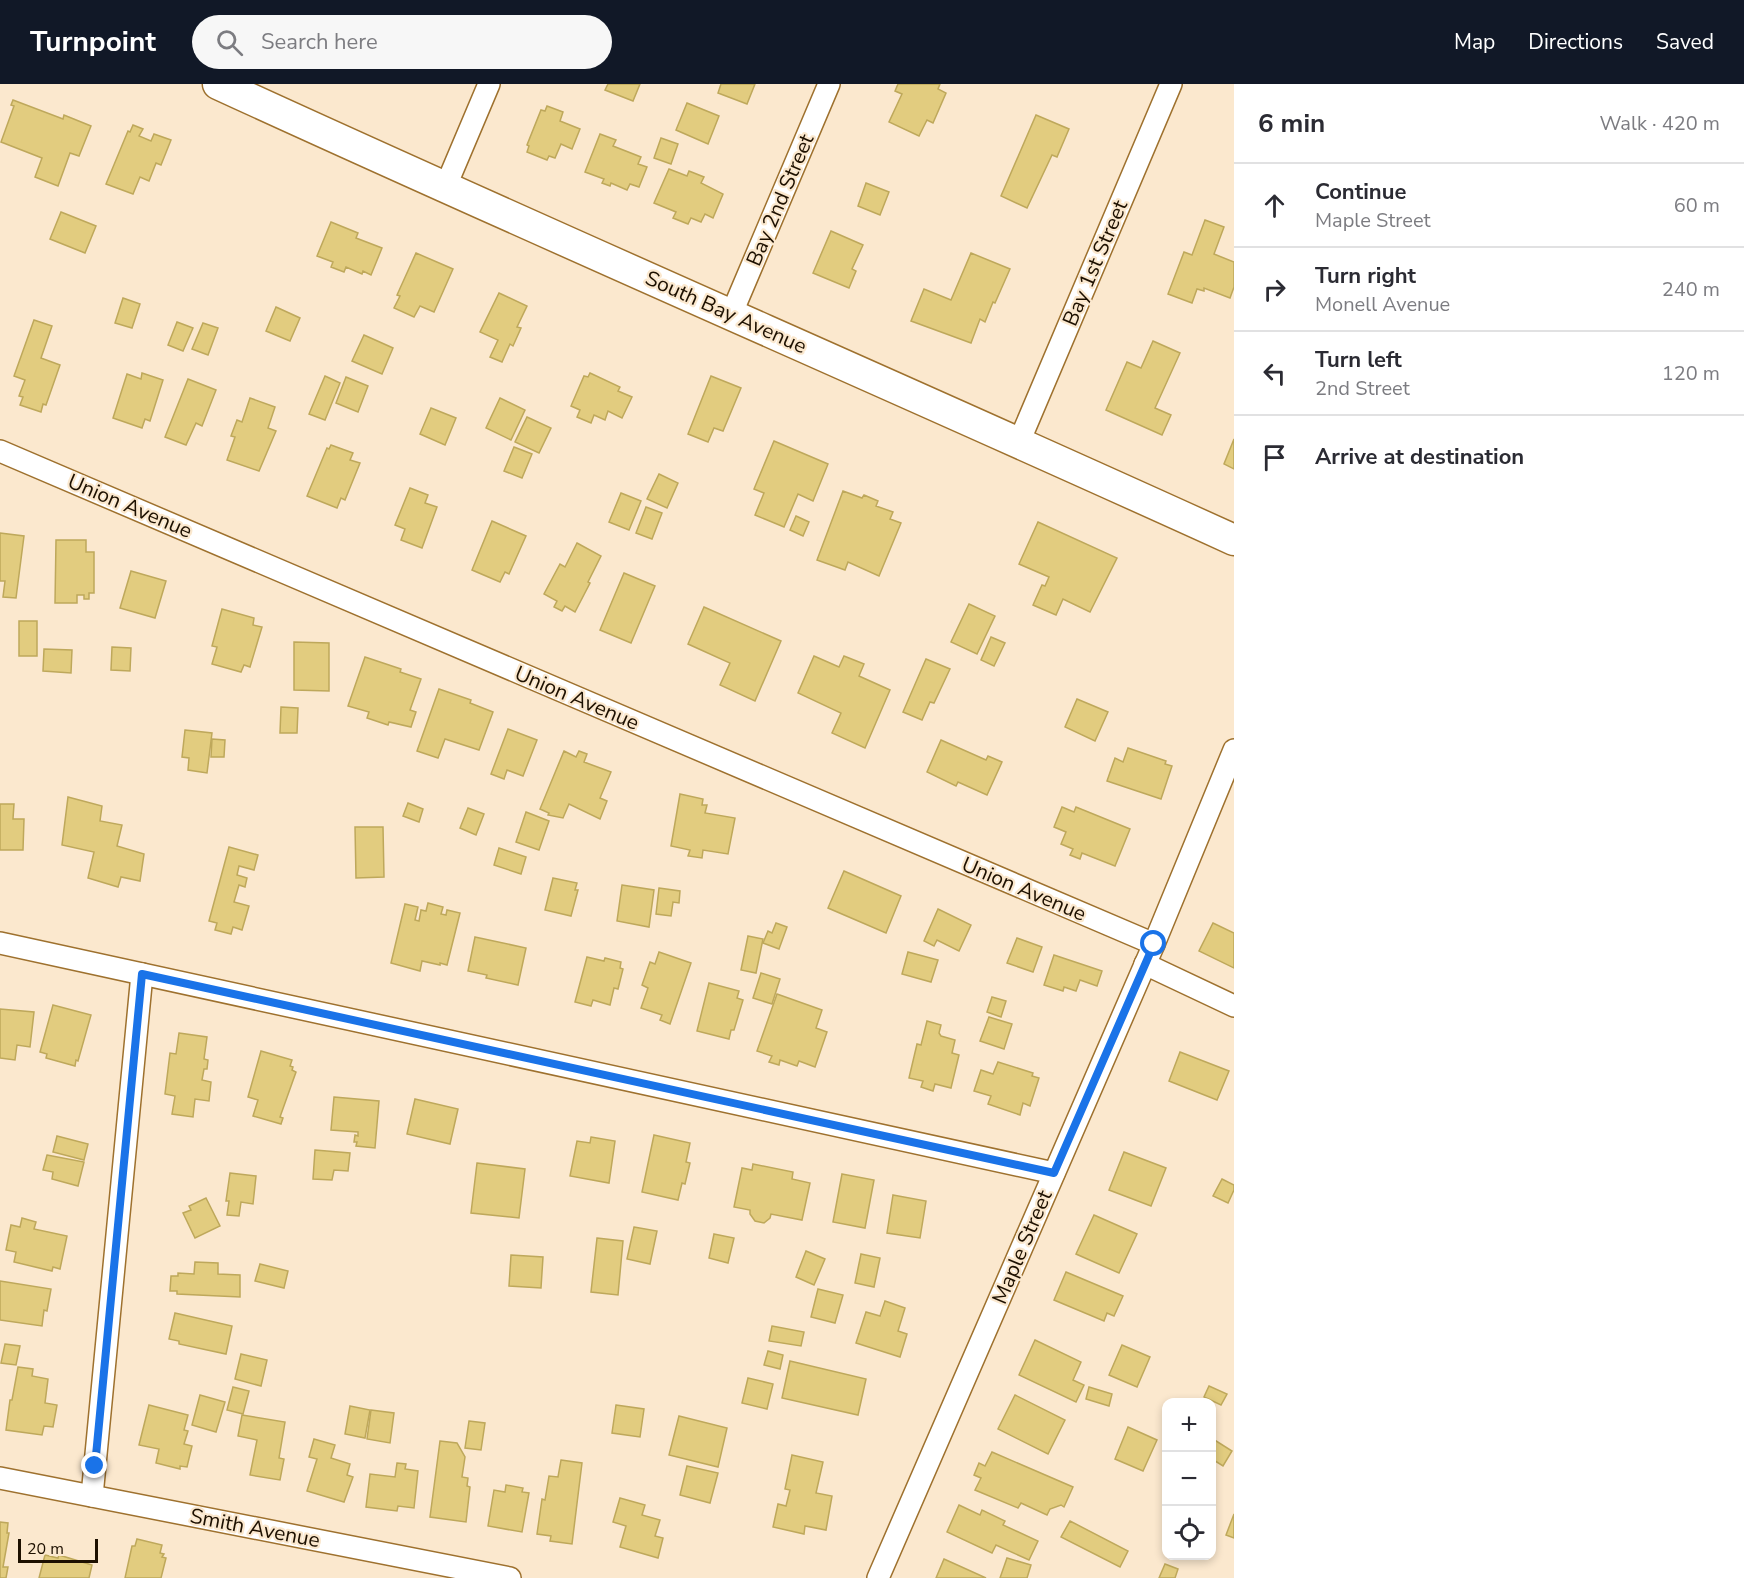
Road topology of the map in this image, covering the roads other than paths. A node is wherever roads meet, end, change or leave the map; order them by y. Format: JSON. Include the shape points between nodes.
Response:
{"nodes":[{"id":1,"x":218,"y":84,"type":"edge"},
{"id":2,"x":489,"y":84,"type":"edge"},
{"id":3,"x":829,"y":84,"type":"edge"},
{"id":4,"x":1171,"y":84,"type":"edge"},
{"id":5,"x":445,"y":188,"type":"junction"},
{"id":6,"x":732,"y":315,"type":"junction"},
{"id":7,"x":1019,"y":442,"type":"junction"},
{"id":8,"x":0,"y":451,"type":"edge"},
{"id":9,"x":1234,"y":540,"type":"edge"},
{"id":10,"x":1234,"y":750,"type":"edge"},
{"id":11,"x":0,"y":943,"type":"edge"},
{"id":12,"x":1154,"y":944,"type":"junction"},
{"id":13,"x":1145,"y":964,"type":"junction"},
{"id":14,"x":142,"y":974,"type":"junction"},
{"id":15,"x":1234,"y":1006,"type":"edge"},
{"id":16,"x":1054,"y":1173,"type":"junction"},
{"id":17,"x":0,"y":1478,"type":"edge"},
{"id":18,"x":93,"y":1496,"type":"junction"},
{"id":19,"x":510,"y":1578,"type":"edge"},
{"id":20,"x":878,"y":1578,"type":"edge"}],
"edges":[{"from":1,"to":5,"type":"street","name":"South Bay Avenue"},
{"from":2,"to":5,"type":"street"},
{"from":3,"to":6,"type":"street","name":"Bay 2nd Street"},
{"from":4,"to":7,"type":"street","name":"Bay 1st Street"},
{"from":5,"to":6,"type":"street","name":"South Bay Avenue"},
{"from":6,"to":7,"type":"street","name":"South Bay Avenue"},
{"from":7,"to":9,"type":"street","name":"South Bay Avenue"},
{"from":8,"to":12,"type":"street","name":"Union Avenue"},
{"from":10,"to":12,"type":"street","name":"Maple Street"},
{"from":11,"to":14,"type":"street"},
{"from":12,"to":13,"type":"street","name":"Maple Street"},
{"from":13,"to":15,"type":"street"},
{"from":13,"to":16,"type":"street","name":"Maple Street"},
{"from":14,"to":16,"type":"street"},
{"from":14,"to":18,"type":"street"},
{"from":16,"to":20,"type":"street","name":"Maple Street"},
{"from":17,"to":18,"type":"street","name":"Smith Avenue"},
{"from":18,"to":19,"type":"street","name":"Smith Avenue"}]}
